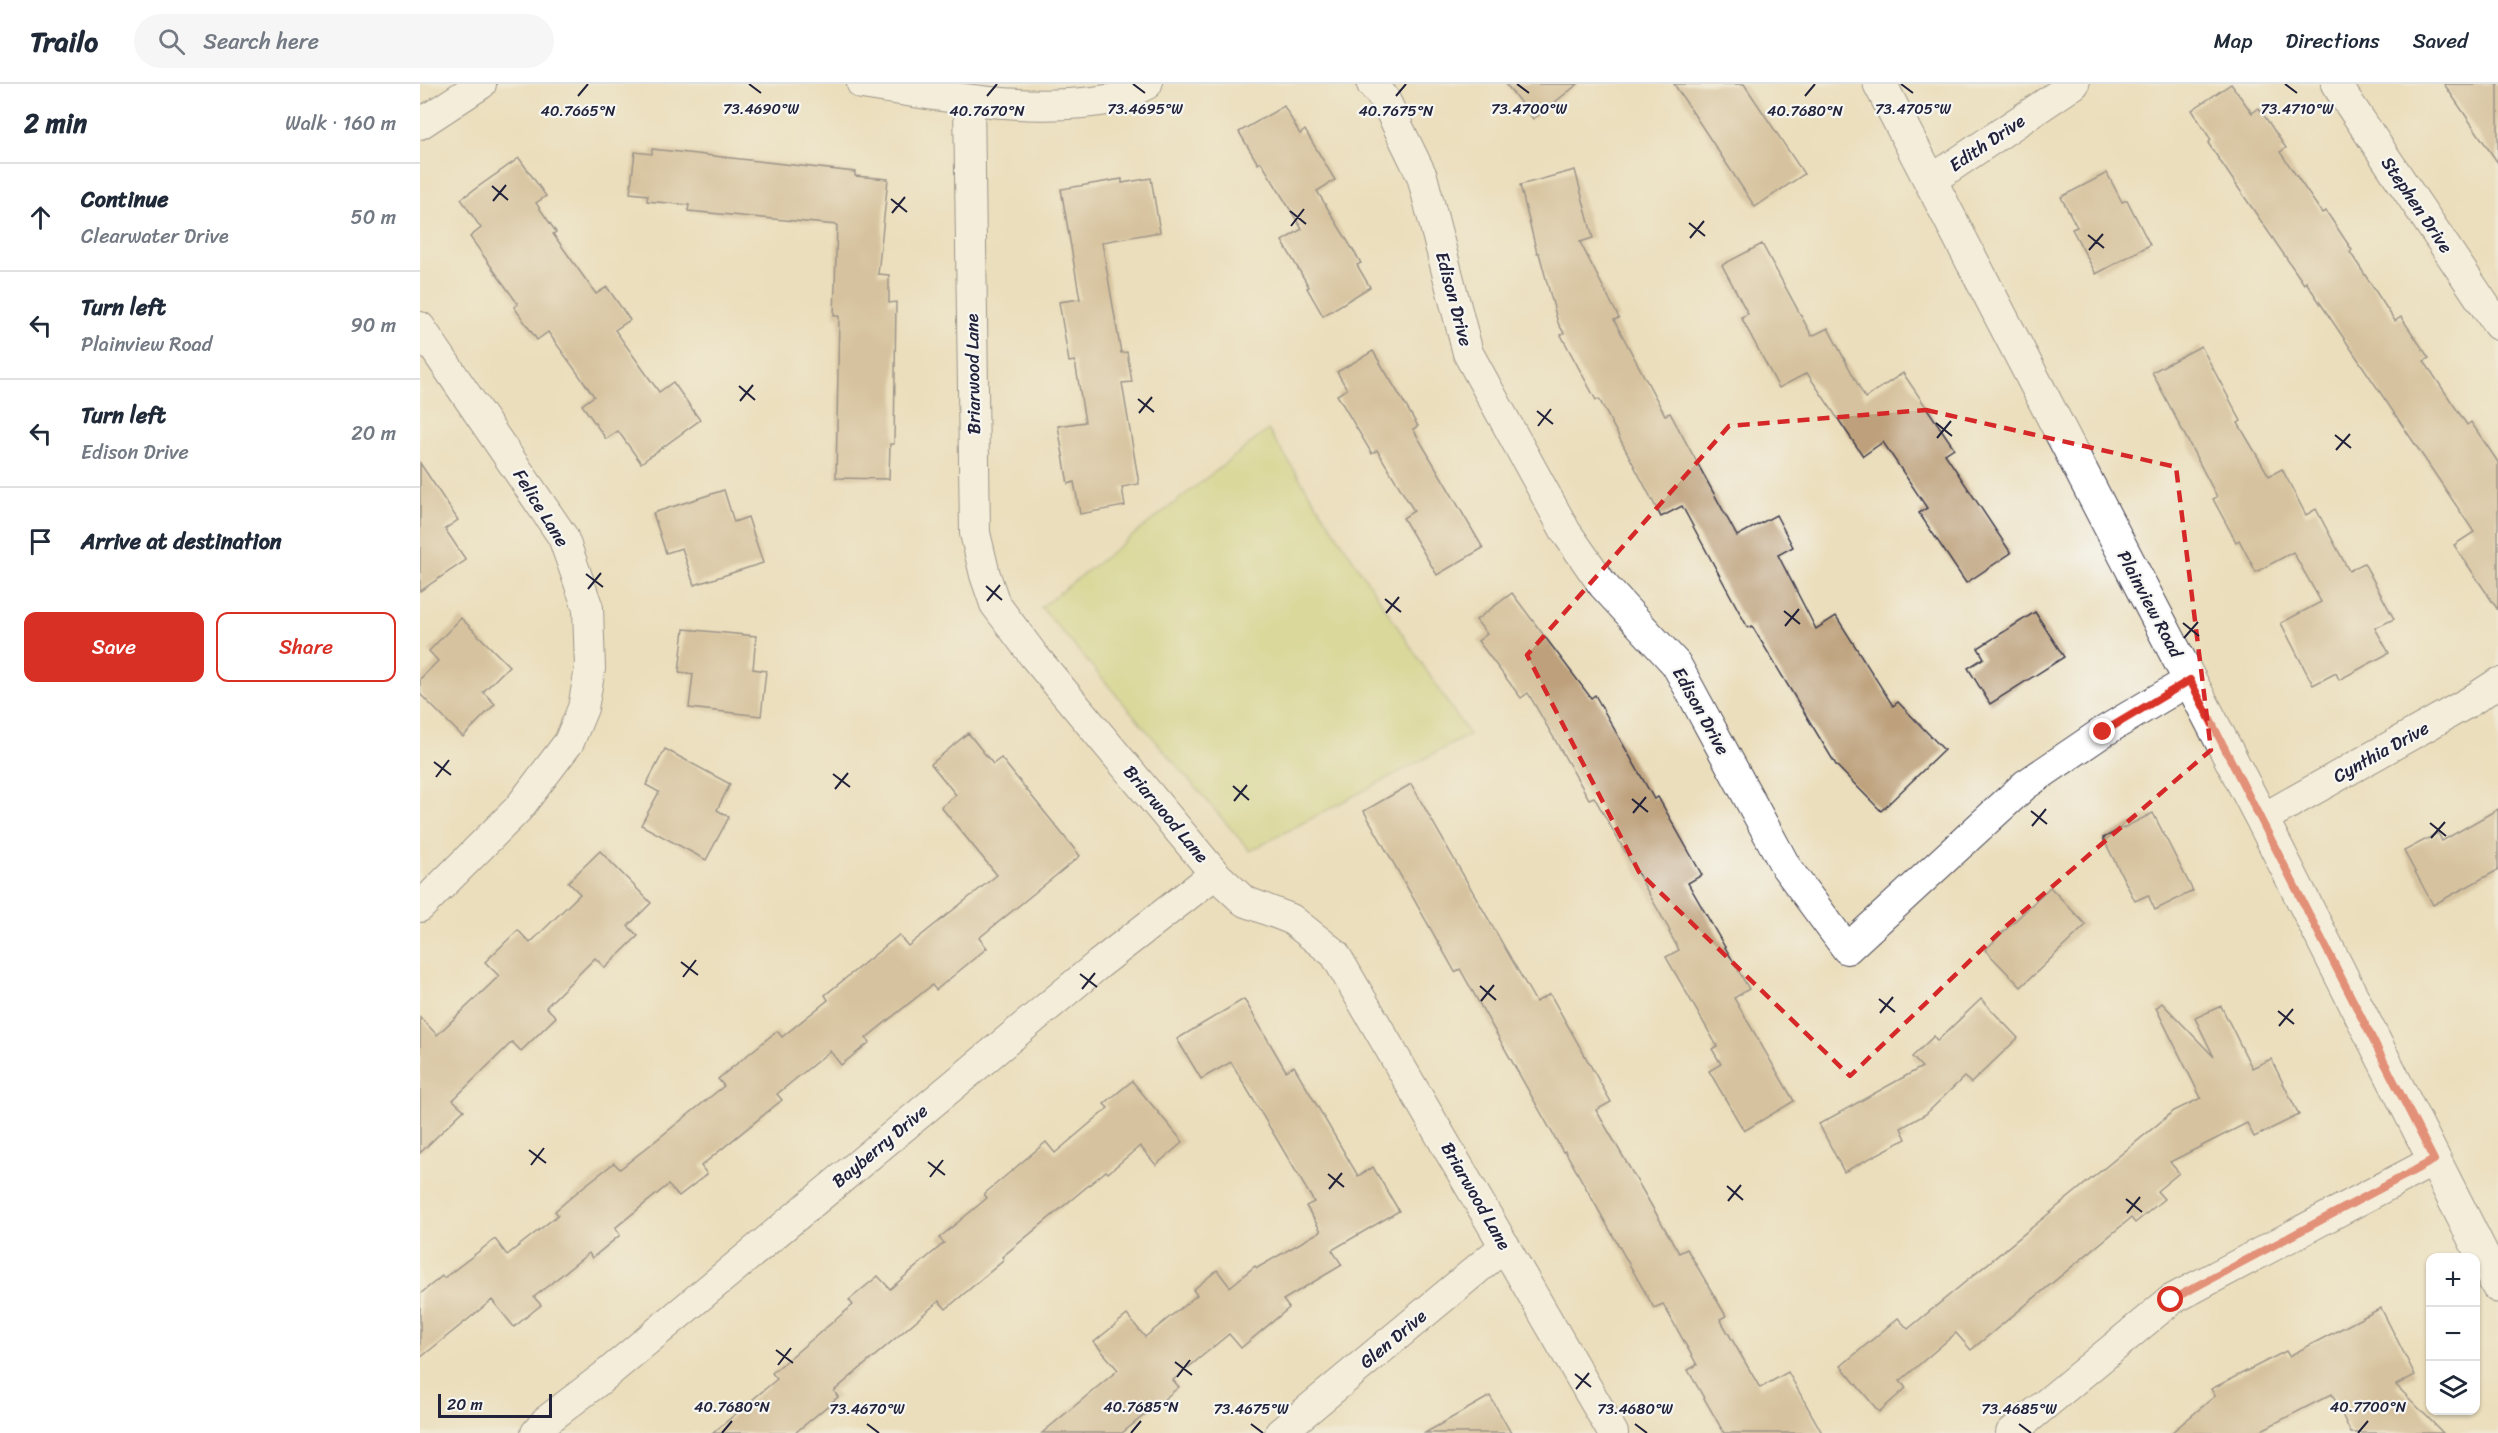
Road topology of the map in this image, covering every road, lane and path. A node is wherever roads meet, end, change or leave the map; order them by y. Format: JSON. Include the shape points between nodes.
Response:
{"nodes":[{"id":1,"x":482,"y":84,"type":"edge"},
{"id":2,"x":862,"y":84,"type":"edge"},
{"id":3,"x":1146,"y":84,"type":"edge"},
{"id":4,"x":1372,"y":84,"type":"edge"},
{"id":5,"x":1880,"y":84,"type":"edge"},
{"id":6,"x":2074,"y":84,"type":"edge"},
{"id":7,"x":2336,"y":84,"type":"edge"},
{"id":8,"x":969,"y":100,"type":"junction"},
{"id":9,"x":420,"y":124,"type":"edge"},
{"id":10,"x":1930,"y":181,"type":"junction"},
{"id":11,"x":2498,"y":325,"type":"edge"},
{"id":12,"x":420,"y":327,"type":"edge"},
{"id":13,"x":2190,"y":680,"type":"junction"},
{"id":14,"x":2498,"y":683,"type":"edge"},
{"id":15,"x":2262,"y":819,"type":"junction"},
{"id":16,"x":1215,"y":874,"type":"junction"},
{"id":17,"x":420,"y":907,"type":"edge"},
{"id":18,"x":2434,"y":1160,"type":"junction"},
{"id":19,"x":1505,"y":1246,"type":"junction"},
{"id":20,"x":2498,"y":1286,"type":"edge"},
{"id":21,"x":541,"y":1427,"type":"edge"},
{"id":22,"x":1280,"y":1433,"type":"edge"},
{"id":23,"x":1613,"y":1433,"type":"edge"},
{"id":24,"x":2011,"y":1433,"type":"edge"}],
"edges":[{"from":1,"to":9,"type":"street"},
{"from":2,"to":8,"type":"street"},
{"from":3,"to":8,"type":"street","via":[[1115,99],[1050,105]]},
{"from":4,"to":13,"type":"street","name":"Edison Drive","via":[[1384,98],[1422,176],[1468,353],[1560,522],[1603,585],[1676,664],[1786,867],[1846,949],[2025,786],[2103,732]]},
{"from":5,"to":10,"type":"main road","name":"Plainview Road"},
{"from":6,"to":10,"type":"street","name":"Edith Drive"},
{"from":7,"to":11,"type":"street","name":"Stephen Drive"},
{"from":8,"to":16,"type":"street","name":"Briarwood Lane","via":[[975,533],[985,575],[995,604],[1034,656]]},
{"from":10,"to":13,"type":"main road","name":"Plainview Road"},
{"from":12,"to":17,"type":"street","name":"Felice Lane","via":[[563,537],[588,608],[590,669],[583,708],[569,742],[518,809]]},
{"from":13,"to":15,"type":"main road","name":"Plainview Road"},
{"from":14,"to":15,"type":"street","name":"Cynthia Drive"},
{"from":15,"to":18,"type":"main road","name":"Plainview Road"},
{"from":16,"to":19,"type":"street","name":"Briarwood Lane","via":[[1244,900],[1292,919],[1335,954]]},
{"from":16,"to":21,"type":"street","name":"Bayberry Drive","via":[[1099,964]]},
{"from":18,"to":20,"type":"main road","name":"Plainview Road"},
{"from":18,"to":24,"type":"street","via":[[2171,1300]]},
{"from":19,"to":22,"type":"street","name":"Glen Drive"},
{"from":19,"to":23,"type":"street","name":"Briarwood Lane"}]}
